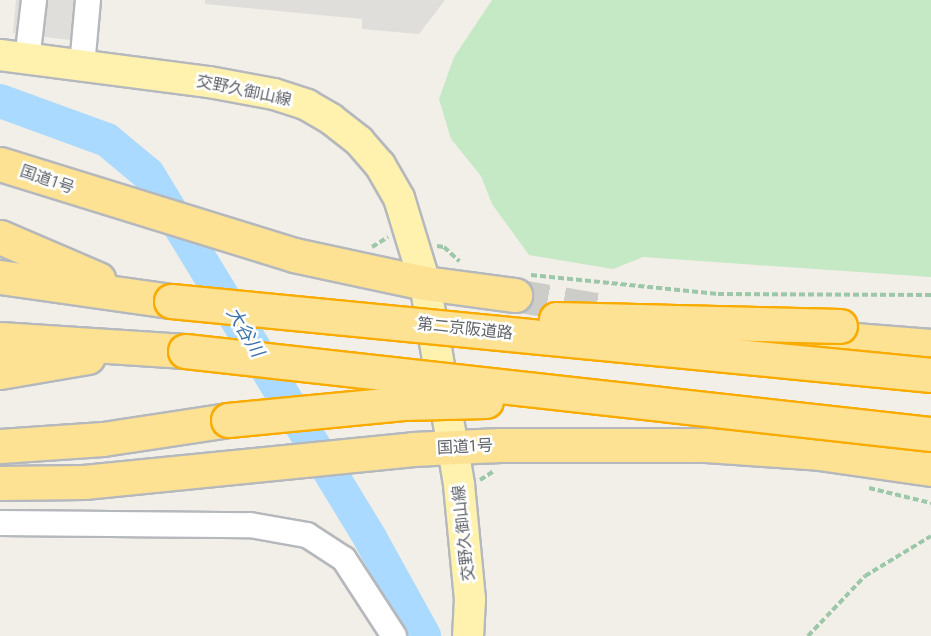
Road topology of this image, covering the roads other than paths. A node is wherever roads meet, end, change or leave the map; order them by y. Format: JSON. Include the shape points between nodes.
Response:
{"nodes":[{"id":1,"x":34,"y":0,"type":"edge"},
{"id":2,"x":88,"y":0,"type":"edge"},
{"id":3,"x":14,"y":57,"type":"edge"},
{"id":4,"x":81,"y":66,"type":"junction"},
{"id":5,"x":0,"y":164,"type":"edge"},
{"id":6,"x":0,"y":237,"type":"edge"},
{"id":7,"x":0,"y":255,"type":"edge"},
{"id":8,"x":0,"y":277,"type":"edge"},
{"id":9,"x":425,"y":283,"type":"junction"},
{"id":10,"x":520,"y":285,"type":"tunnel mouth"},
{"id":11,"x":76,"y":288,"type":"junction"},
{"id":12,"x":121,"y":294,"type":"junction"},
{"id":13,"x":335,"y":316,"type":"junction"},
{"id":14,"x":931,"y":326,"type":"edge"},
{"id":15,"x":713,"y":329,"type":"dead end"},
{"id":16,"x":0,"y":339,"type":"edge"},
{"id":17,"x":931,"y":346,"type":"edge"},
{"id":18,"x":152,"y":349,"type":"junction"},
{"id":19,"x":0,"y":372,"type":"edge"},
{"id":20,"x":931,"y":375,"type":"edge"},
{"id":21,"x":850,"y":426,"type":"junction"},
{"id":22,"x":931,"y":434,"type":"edge"},
{"id":23,"x":0,"y":446,"type":"edge"},
{"id":24,"x":453,"y":448,"type":"junction"},
{"id":25,"x":931,"y":469,"type":"edge"},
{"id":26,"x":0,"y":483,"type":"edge"},
{"id":27,"x":0,"y":523,"type":"edge"},
{"id":28,"x":394,"y":636,"type":"edge"},
{"id":29,"x":468,"y":636,"type":"edge"}],
"edges":[{"from":1,"to":3,"type":"street"},
{"from":2,"to":4,"type":"street"},
{"from":3,"to":4,"type":"main road","name":"交野久御山線"},
{"from":4,"to":9,"type":"main road","name":"交野久御山線","via":[[209,82],[307,105],[359,141],[380,165],[399,198]]},
{"from":5,"to":9,"type":"highway","name":"国道1号","via":[[245,241]]},
{"from":6,"to":12,"type":"highway","via":[[98,279]]},
{"from":7,"to":11,"type":"highway","via":[[55,274]]},
{"from":8,"to":11,"type":"highway","name":"第二京阪道路"},
{"from":9,"to":10,"type":"highway","name":"国道1号"},
{"from":9,"to":24,"type":"main road","name":"交野久御山線"},
{"from":11,"to":12,"type":"highway","name":"第二京阪道路"},
{"from":12,"to":13,"type":"highway","name":"第二京阪道路","bridge":true},
{"from":13,"to":14,"type":"highway","bridge":true},
{"from":13,"to":20,"type":"highway","name":"第二京阪道路","bridge":true},
{"from":15,"to":17,"type":"highway"},
{"from":16,"to":18,"type":"highway"},
{"from":18,"to":19,"type":"highway"},
{"from":18,"to":21,"type":"highway","bridge":true},
{"from":21,"to":22,"type":"highway","bridge":true},
{"from":21,"to":23,"type":"highway","bridge":true,"via":[[471,401],[402,403],[228,420],[103,439]]},
{"from":24,"to":25,"type":"highway","name":"国道1号","via":[[706,445],[819,453]]},
{"from":24,"to":26,"type":"highway","name":"国道1号","via":[[84,482]]},
{"from":24,"to":29,"type":"main road","name":"交野久御山線","via":[[470,599]]},
{"from":27,"to":28,"type":"street","via":[[250,525],[307,535],[344,559]]}]}
